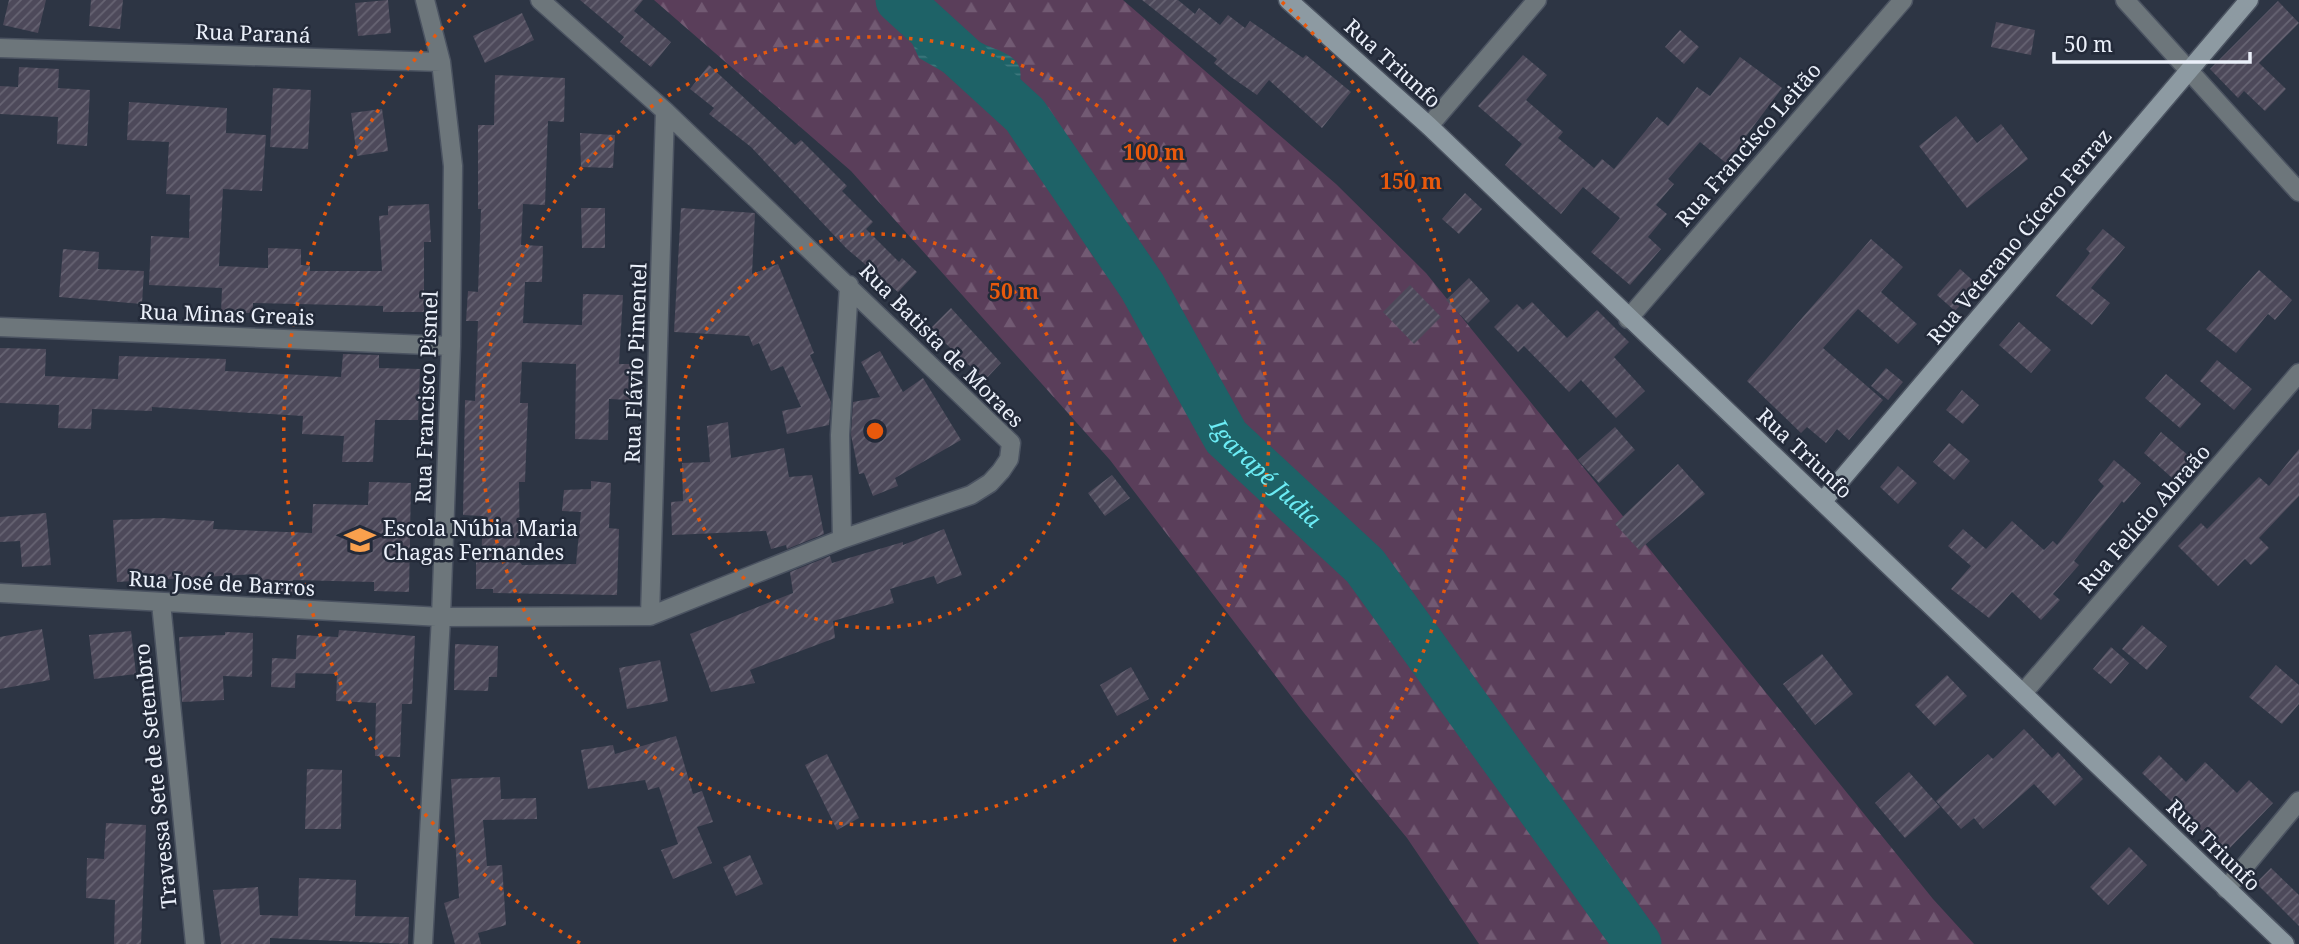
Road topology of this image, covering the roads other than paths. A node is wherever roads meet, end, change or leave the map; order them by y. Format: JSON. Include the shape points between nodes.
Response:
{"nodes":[{"id":1,"x":425,"y":0,"type":"edge"},
{"id":2,"x":540,"y":0,"type":"edge"},
{"id":3,"x":1288,"y":0,"type":"edge"},
{"id":4,"x":1536,"y":0,"type":"edge"},
{"id":5,"x":1903,"y":0,"type":"edge"},
{"id":6,"x":2125,"y":0,"type":"edge"},
{"id":7,"x":2249,"y":0,"type":"edge"},
{"id":8,"x":0,"y":48,"type":"edge"},
{"id":9,"x":441,"y":62,"type":"junction"},
{"id":10,"x":2191,"y":70,"type":"junction"},
{"id":11,"x":665,"y":111,"type":"junction"},
{"id":12,"x":1429,"y":126,"type":"junction"},
{"id":13,"x":2299,"y":192,"type":"edge"},
{"id":14,"x":849,"y":285,"type":"junction"},
{"id":15,"x":1628,"y":318,"type":"junction"},
{"id":16,"x":0,"y":327,"type":"edge"},
{"id":17,"x":451,"y":346,"type":"junction"},
{"id":18,"x":2299,"y":373,"type":"edge"},
{"id":19,"x":1823,"y":501,"type":"junction"},
{"id":20,"x":842,"y":539,"type":"junction"},
{"id":21,"x":0,"y":593,"type":"edge"},
{"id":22,"x":161,"y":603,"type":"junction"},
{"id":23,"x":650,"y":616,"type":"junction"},
{"id":24,"x":441,"y":617,"type":"junction"},
{"id":25,"x":2024,"y":692,"type":"junction"},
{"id":26,"x":2299,"y":801,"type":"edge"},
{"id":27,"x":2226,"y":889,"type":"junction"},
{"id":28,"x":195,"y":944,"type":"edge"},
{"id":29,"x":423,"y":944,"type":"edge"},
{"id":30,"x":2285,"y":944,"type":"edge"}],
"edges":[{"from":1,"to":9,"type":"street"},
{"from":2,"to":11,"type":"street","name":"Rua Batista de Moraes"},
{"from":3,"to":12,"type":"street","name":"Rua Triunfo"},
{"from":4,"to":12,"type":"street"},
{"from":5,"to":15,"type":"street","name":"Rua Francisco Leitão"},
{"from":6,"to":10,"type":"street"},
{"from":7,"to":10,"type":"street","name":"Rua Veterano Cícero Ferraz"},
{"from":8,"to":9,"type":"street","name":"Rua Paraná"},
{"from":9,"to":17,"type":"street","name":"Rua Francisco Pismel","via":[[453,166]]},
{"from":10,"to":13,"type":"street"},
{"from":10,"to":19,"type":"street","name":"Rua Veterano Cícero Ferraz"},
{"from":11,"to":14,"type":"street","name":"Rua Batista de Moraes"},
{"from":11,"to":23,"type":"street","name":"Rua Flávio Pimentel"},
{"from":12,"to":15,"type":"street","name":"Rua Triunfo"},
{"from":14,"to":20,"type":"street","via":[[840,435]]},
{"from":14,"to":20,"type":"street","name":"Rua Batista de Moraes","via":[[1011,443],[1001,471],[971,495]]},
{"from":15,"to":19,"type":"street","name":"Rua Triunfo"},
{"from":16,"to":17,"type":"street","name":"Rua Minas Greais"},
{"from":17,"to":24,"type":"street","name":"Rua Francisco Pismel"},
{"from":18,"to":25,"type":"street","name":"Rua Felício Abraão"},
{"from":19,"to":25,"type":"street","name":"Rua Triunfo"},
{"from":20,"to":23,"type":"street","name":"Rua Batista de Moraes"},
{"from":21,"to":22,"type":"street","name":"Rua José de Barros"},
{"from":22,"to":24,"type":"street","name":"Rua José de Barros"},
{"from":22,"to":28,"type":"street","name":"Travessa Sete de Setembro"},
{"from":23,"to":24,"type":"street","name":"Rua Batista de Moraes"},
{"from":24,"to":29,"type":"street","name":"Rua Francisco Pismel"},
{"from":25,"to":27,"type":"street","name":"Rua Triunfo"},
{"from":26,"to":27,"type":"street"},
{"from":27,"to":30,"type":"street","name":"Rua Triunfo"}]}
